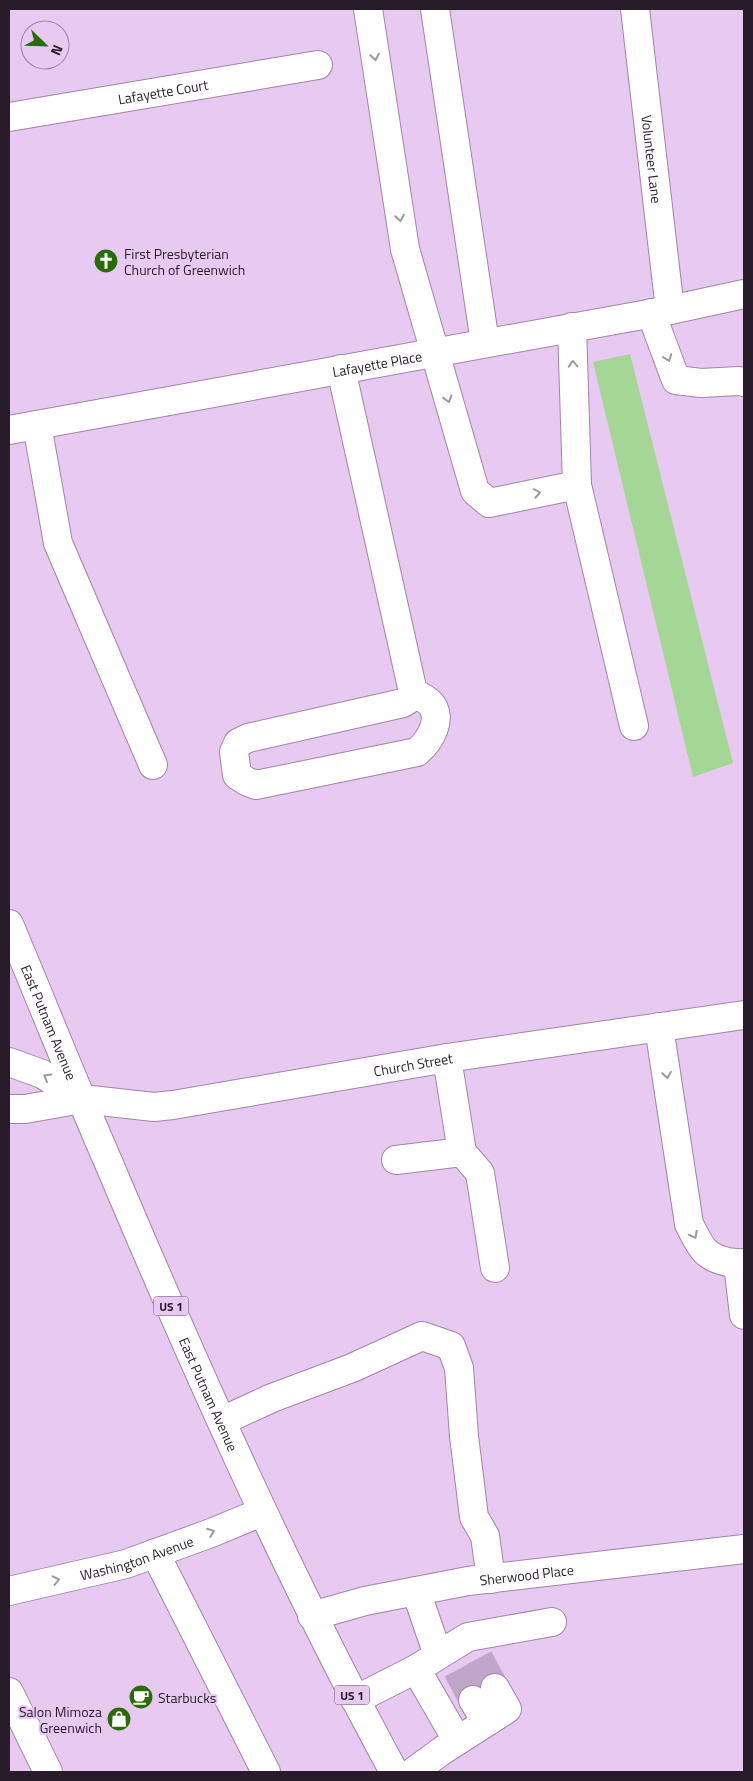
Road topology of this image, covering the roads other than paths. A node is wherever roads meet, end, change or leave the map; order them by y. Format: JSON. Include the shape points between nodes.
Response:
{"nodes":[{"id":1,"x":368,"y":9,"type":"edge"},
{"id":2,"x":435,"y":9,"type":"edge"},
{"id":3,"x":635,"y":9,"type":"edge"},
{"id":4,"x":318,"y":64,"type":"dead end"},
{"id":5,"x":9,"y":117,"type":"edge"},
{"id":6,"x":744,"y":294,"type":"edge"},
{"id":7,"x":660,"y":311,"type":"junction"},
{"id":8,"x":572,"y":327,"type":"junction"},
{"id":9,"x":486,"y":343,"type":"junction"},
{"id":10,"x":434,"y":353,"type":"junction"},
{"id":11,"x":341,"y":369,"type":"junction"},
{"id":12,"x":744,"y":382,"type":"edge"},
{"id":13,"x":37,"y":425,"type":"junction"},
{"id":14,"x":9,"y":430,"type":"edge"},
{"id":15,"x":577,"y":485,"type":"junction"},
{"id":16,"x":413,"y":692,"type":"junction"},
{"id":17,"x":634,"y":726,"type":"dead end"},
{"id":18,"x":153,"y":766,"type":"dead end"},
{"id":19,"x":9,"y":924,"type":"edge"},
{"id":20,"x":744,"y":1015,"type":"edge"},
{"id":21,"x":660,"y":1027,"type":"junction"},
{"id":22,"x":447,"y":1058,"type":"junction"},
{"id":23,"x":9,"y":1062,"type":"edge"},
{"id":24,"x":82,"y":1099,"type":"junction"},
{"id":25,"x":9,"y":1109,"type":"edge"},
{"id":26,"x":462,"y":1152,"type":"junction"},
{"id":27,"x":396,"y":1160,"type":"dead end"},
{"id":28,"x":741,"y":1263,"type":"edge"},
{"id":29,"x":495,"y":1268,"type":"dead end"},
{"id":30,"x":744,"y":1315,"type":"edge"},
{"id":31,"x":222,"y":1421,"type":"junction"},
{"id":32,"x":262,"y":1512,"type":"junction"},
{"id":33,"x":744,"y":1549,"type":"edge"},
{"id":34,"x":155,"y":1553,"type":"junction"},
{"id":35,"x":491,"y":1579,"type":"junction"},
{"id":36,"x":9,"y":1591,"type":"edge"},
{"id":37,"x":416,"y":1591,"type":"junction"},
{"id":38,"x":312,"y":1616,"type":"junction"},
{"id":39,"x":552,"y":1622,"type":"dead end"},
{"id":40,"x":451,"y":1657,"type":"junction"},
{"id":41,"x":9,"y":1692,"type":"edge"},
{"id":42,"x":355,"y":1700,"type":"junction"},
{"id":43,"x":485,"y":1703,"type":"dead end"},
{"id":44,"x":457,"y":1740,"type":"junction"},
{"id":45,"x":48,"y":1772,"type":"edge"},
{"id":46,"x":266,"y":1772,"type":"edge"},
{"id":47,"x":394,"y":1772,"type":"edge"},
{"id":48,"x":413,"y":1772,"type":"edge"}],
"edges":[{"from":1,"to":10,"type":"street","one_way":true,"via":[[405,249]]},
{"from":2,"to":9,"type":"street"},
{"from":3,"to":7,"type":"street","name":"Volunteer Lane"},
{"from":4,"to":5,"type":"street","name":"Lafayette Court"},
{"from":6,"to":7,"type":"street","name":"Lafayette Place"},
{"from":7,"to":8,"type":"street","name":"Lafayette Place"},
{"from":7,"to":12,"type":"street","name":"Volunteer Lane","one_way":true,"via":[[676,380]]},
{"from":8,"to":9,"type":"street","name":"Lafayette Place"},
{"from":15,"to":8,"type":"street","one_way":true},
{"from":9,"to":10,"type":"street","name":"Lafayette Place"},
{"from":10,"to":11,"type":"street","name":"Lafayette Place"},
{"from":10,"to":15,"type":"street","one_way":true,"via":[[476,491],[489,503]]},
{"from":11,"to":13,"type":"street","name":"Lafayette Place"},
{"from":11,"to":16,"type":"street"},
{"from":13,"to":14,"type":"street","name":"Lafayette Place"},
{"from":13,"to":18,"type":"street","via":[[58,543]]},
{"from":15,"to":17,"type":"street"},
{"from":16,"to":16,"type":"street","via":[[431,704],[435,715],[434,732],[417,752],[256,785],[237,775],[234,752],[238,743],[248,738],[403,703],[411,698]]},
{"from":19,"to":24,"type":"street","name":"East Putnam Avenue","number":"US 1"},
{"from":20,"to":21,"type":"street","name":"Church Street"},
{"from":21,"to":22,"type":"street","name":"Church Street"},
{"from":21,"to":28,"type":"street","one_way":true,"via":[[689,1224],[701,1248],[714,1259]]},
{"from":22,"to":24,"type":"street","name":"Church Street","via":[[173,1105],[154,1107]]},
{"from":22,"to":26,"type":"street"},
{"from":24,"to":23,"type":"street","one_way":true,"via":[[42,1074]]},
{"from":24,"to":25,"type":"street"},
{"from":24,"to":31,"type":"street","name":"East Putnam Avenue","number":"US 1"},
{"from":26,"to":27,"type":"street"},
{"from":26,"to":29,"type":"street","via":[[480,1173]]},
{"from":28,"to":30,"type":"street"},
{"from":31,"to":32,"type":"street","name":"East Putnam Avenue","number":"US 1"},
{"from":31,"to":35,"type":"street","via":[[422,1336],[451,1346],[459,1368],[474,1517],[485,1536]]},
{"from":34,"to":32,"type":"street","name":"Washington Avenue","one_way":true},
{"from":32,"to":38,"type":"street","name":"East Putnam Avenue","number":"US 1"},
{"from":33,"to":35,"type":"street","name":"Sherwood Place"},
{"from":36,"to":34,"type":"street","name":"Washington Avenue","one_way":true,"via":[[126,1564]]},
{"from":34,"to":46,"type":"street"},
{"from":35,"to":37,"type":"street","name":"Sherwood Place"},
{"from":37,"to":38,"type":"street","name":"Sherwood Place"},
{"from":37,"to":40,"type":"street"},
{"from":38,"to":42,"type":"street","name":"East Putnam Avenue","number":"US 1"},
{"from":39,"to":40,"type":"street"},
{"from":40,"to":42,"type":"street"},
{"from":40,"to":44,"type":"street"},
{"from":41,"to":45,"type":"street"},
{"from":42,"to":47,"type":"street","name":"East Putnam Avenue","number":"US 1"},
{"from":43,"to":44,"type":"street"},
{"from":44,"to":48,"type":"street"}]}
